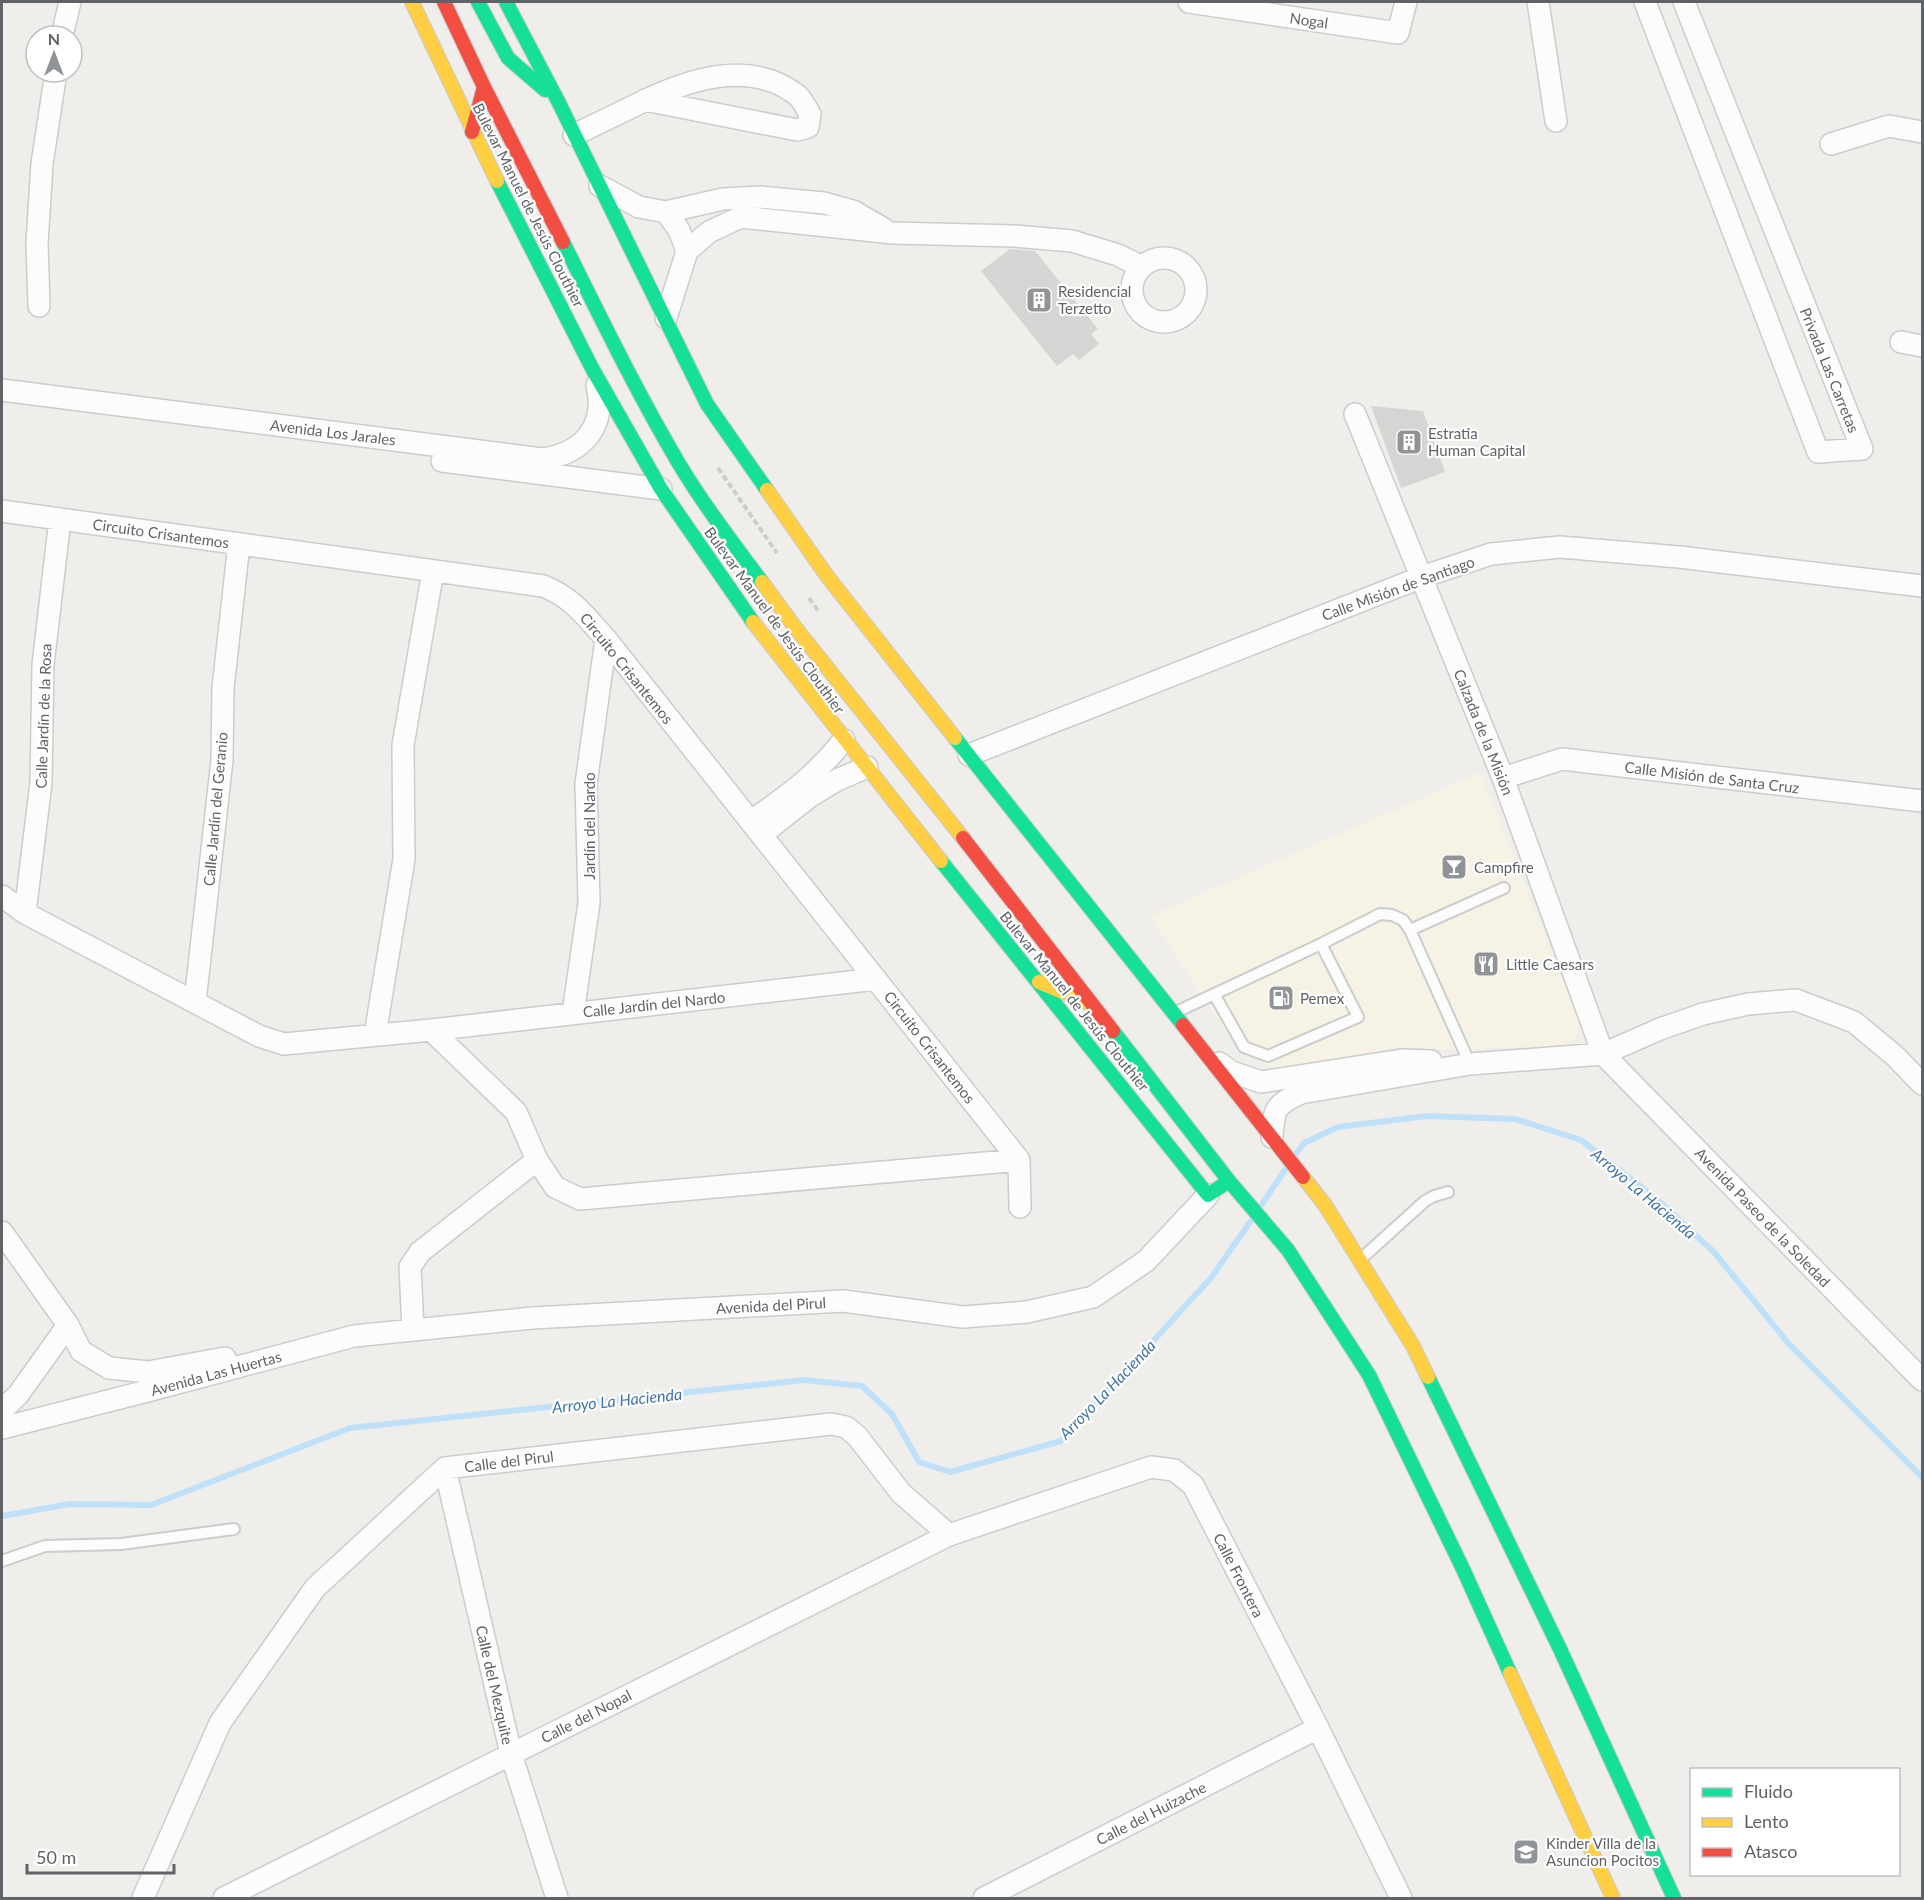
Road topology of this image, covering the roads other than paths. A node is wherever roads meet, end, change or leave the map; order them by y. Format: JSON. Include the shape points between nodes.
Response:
{"nodes":[{"id":1,"x":70,"y":2,"type":"edge"},
{"id":2,"x":412,"y":2,"type":"edge"},
{"id":3,"x":444,"y":2,"type":"edge"},
{"id":4,"x":478,"y":2,"type":"edge"},
{"id":5,"x":506,"y":2,"type":"edge"},
{"id":6,"x":1189,"y":2,"type":"edge"},
{"id":7,"x":1406,"y":2,"type":"edge"},
{"id":8,"x":1538,"y":2,"type":"edge"},
{"id":9,"x":1645,"y":2,"type":"edge"},
{"id":10,"x":1684,"y":2,"type":"edge"},
{"id":11,"x":65,"y":24,"type":"edge"},
{"id":12,"x":54,"y":84,"type":"edge"},
{"id":13,"x":484,"y":87,"type":"junction"},
{"id":14,"x":645,"y":100,"type":"junction"},
{"id":15,"x":558,"y":101,"type":"junction"},
{"id":16,"x":1556,"y":120,"type":"dead end"},
{"id":17,"x":472,"y":132,"type":"junction"},
{"id":18,"x":1923,"y":132,"type":"edge"},
{"id":19,"x":574,"y":135,"type":"junction"},
{"id":20,"x":1831,"y":144,"type":"dead end"},
{"id":21,"x":600,"y":186,"type":"junction"},
{"id":22,"x":666,"y":213,"type":"junction"},
{"id":23,"x":893,"y":233,"type":"junction"},
{"id":24,"x":687,"y":251,"type":"junction"},
{"id":25,"x":1140,"y":266,"type":"dead end"},
{"id":26,"x":39,"y":306,"type":"dead end"},
{"id":27,"x":666,"y":318,"type":"junction"},
{"id":28,"x":1901,"y":342,"type":"dead end"},
{"id":29,"x":1923,"y":346,"type":"edge"},
{"id":30,"x":593,"y":370,"type":"junction"},
{"id":31,"x":2,"y":390,"type":"edge"},
{"id":32,"x":2,"y":404,"type":"edge"},
{"id":33,"x":1354,"y":414,"type":"dead end"},
{"id":34,"x":661,"y":489,"type":"junction"},
{"id":35,"x":2,"y":511,"type":"edge"},
{"id":36,"x":60,"y":519,"type":"junction"},
{"id":37,"x":238,"y":544,"type":"junction"},
{"id":38,"x":433,"y":571,"type":"junction"},
{"id":39,"x":1422,"y":577,"type":"junction"},
{"id":40,"x":1923,"y":586,"type":"edge"},
{"id":41,"x":606,"y":639,"type":"junction"},
{"id":42,"x":844,"y":740,"type":"junction"},
{"id":43,"x":969,"y":755,"type":"junction"},
{"id":44,"x":867,"y":767,"type":"junction"},
{"id":45,"x":1503,"y":778,"type":"junction"},
{"id":46,"x":1918,"y":803,"type":"edge"},
{"id":47,"x":756,"y":828,"type":"junction"},
{"id":48,"x":1504,"y":888,"type":"dead end"},
{"id":49,"x":2,"y":896,"type":"edge"},
{"id":50,"x":25,"y":913,"type":"junction"},
{"id":51,"x":1410,"y":930,"type":"junction"},
{"id":52,"x":1321,"y":944,"type":"junction"},
{"id":53,"x":876,"y":979,"type":"junction"},
{"id":54,"x":1039,"y":982,"type":"junction"},
{"id":55,"x":1214,"y":994,"type":"junction"},
{"id":56,"x":195,"y":1002,"type":"junction"},
{"id":57,"x":1092,"y":1005,"type":"junction"},
{"id":58,"x":573,"y":1013,"type":"junction"},
{"id":59,"x":1173,"y":1013,"type":"junction"},
{"id":60,"x":431,"y":1030,"type":"junction"},
{"id":61,"x":375,"y":1035,"type":"junction"},
{"id":62,"x":1204,"y":1053,"type":"junction"},
{"id":63,"x":1603,"y":1054,"type":"junction"},
{"id":64,"x":1470,"y":1064,"type":"junction"},
{"id":65,"x":1923,"y":1084,"type":"edge"},
{"id":66,"x":1272,"y":1137,"type":"junction"},
{"id":67,"x":537,"y":1160,"type":"junction"},
{"id":68,"x":1019,"y":1160,"type":"junction"},
{"id":69,"x":1229,"y":1181,"type":"junction"},
{"id":70,"x":1448,"y":1192,"type":"dead end"},
{"id":71,"x":1208,"y":1195,"type":"junction"},
{"id":72,"x":1020,"y":1207,"type":"dead end"},
{"id":73,"x":2,"y":1232,"type":"edge"},
{"id":74,"x":1360,"y":1260,"type":"junction"},
{"id":75,"x":68,"y":1325,"type":"junction"},
{"id":76,"x":413,"y":1330,"type":"junction"},
{"id":77,"x":294,"y":1352,"type":"junction"},
{"id":78,"x":1923,"y":1380,"type":"edge"},
{"id":79,"x":2,"y":1410,"type":"edge"},
{"id":80,"x":2,"y":1428,"type":"edge"},
{"id":81,"x":445,"y":1468,"type":"junction"},
{"id":82,"x":234,"y":1529,"type":"dead end"},
{"id":83,"x":949,"y":1535,"type":"junction"},
{"id":84,"x":2,"y":1561,"type":"edge"},
{"id":85,"x":1318,"y":1728,"type":"junction"},
{"id":86,"x":511,"y":1754,"type":"junction"},
{"id":87,"x":143,"y":1899,"type":"edge"},
{"id":88,"x":224,"y":1899,"type":"edge"},
{"id":89,"x":557,"y":1899,"type":"edge"},
{"id":90,"x":984,"y":1899,"type":"edge"},
{"id":91,"x":1401,"y":1899,"type":"edge"},
{"id":92,"x":1613,"y":1899,"type":"edge"},
{"id":93,"x":1674,"y":1899,"type":"edge"}],
"edges":[{"from":1,"to":11,"type":"street"},
{"from":2,"to":17,"type":"main road","name":"Bulevar Manuel de Jesús Clouthier"},
{"from":3,"to":13,"type":"main road"},
{"from":4,"to":15,"type":"main road","via":[[508,58]]},
{"from":5,"to":15,"type":"main road"},
{"from":6,"to":7,"type":"street","name":"Nogal","via":[[1398,33]]},
{"from":8,"to":16,"type":"street"},
{"from":9,"to":10,"type":"street","name":"Privada Las Carretas","via":[[1818,452],[1862,449]]},
{"from":12,"to":26,"type":"street","via":[[42,164],[37,243]]},
{"from":13,"to":17,"type":"main road"},
{"from":13,"to":57,"type":"main road","via":[[642,398],[714,517],[794,626]]},
{"from":14,"to":14,"type":"street","via":[[674,86],[728,74],[769,80],[798,96],[810,114],[808,127],[797,130]]},
{"from":14,"to":19,"type":"street"},
{"from":15,"to":19,"type":"main road"},
{"from":17,"to":30,"type":"main road","name":"Bulevar Manuel de Jesús Clouthier"},
{"from":18,"to":20,"type":"street","via":[[1889,126]]},
{"from":19,"to":21,"type":"main road"},
{"from":21,"to":22,"type":"street","via":[[639,207]]},
{"from":21,"to":27,"type":"main road"},
{"from":22,"to":23,"type":"street","via":[[723,199],[760,196],[824,203],[853,211]]},
{"from":22,"to":24,"type":"street","via":[[680,230]]},
{"from":23,"to":24,"type":"street","via":[[741,217],[709,232]]},
{"from":23,"to":25,"type":"street","via":[[1072,241]]},
{"from":24,"to":27,"type":"street"},
{"from":27,"to":43,"type":"main road","via":[[707,404],[827,576]]},
{"from":28,"to":29,"type":"street"},
{"from":30,"to":31,"type":"street","name":"Avenida Los Jarales","via":[[600,397],[595,425],[567,454],[542,459]]},
{"from":30,"to":34,"type":"main road","name":"Bulevar Manuel de Jesús Clouthier"},
{"from":32,"to":34,"type":"street","name":"Avenida Los Jarales"},
{"from":33,"to":39,"type":"street","name":"Calzada de la Misión"},
{"from":34,"to":42,"type":"main road","name":"Bulevar Manuel de Jesús Clouthier","via":[[753,622]]},
{"from":35,"to":36,"type":"street","name":"Circuito Crisantemos"},
{"from":36,"to":37,"type":"street","name":"Circuito Crisantemos"},
{"from":36,"to":50,"type":"street","name":"Calle Jardín de la Rosa","via":[[43,665],[41,783]]},
{"from":37,"to":38,"type":"street","name":"Circuito Crisantemos"},
{"from":37,"to":56,"type":"street","name":"Calle Jardín del Geranio","via":[[223,688],[222,760]]},
{"from":38,"to":41,"type":"street","name":"Circuito Crisantemos","via":[[543,586],[559,592]]},
{"from":38,"to":61,"type":"street","via":[[404,745],[404,859]]},
{"from":39,"to":40,"type":"street","name":"Calle Misión de Santiago","via":[[1491,554],[1560,547]]},
{"from":39,"to":43,"type":"street","name":"Calle Misión de Santiago"},
{"from":39,"to":45,"type":"street","name":"Calzada de la Misión"},
{"from":41,"to":47,"type":"street","name":"Circuito Crisantemos"},
{"from":41,"to":58,"type":"street","name":"Jardín del Nardo","via":[[586,784],[589,903]]},
{"from":42,"to":44,"type":"main road","name":"Bulevar Manuel de Jesús Clouthier"},
{"from":42,"to":47,"type":"street","via":[[824,765]]},
{"from":43,"to":59,"type":"main road"},
{"from":44,"to":47,"type":"street","via":[[837,780]]},
{"from":44,"to":54,"type":"main road","name":"Bulevar Manuel de Jesús Clouthier"},
{"from":45,"to":46,"type":"street","name":"Calle Misión de Santa Cruz","via":[[1562,759]]},
{"from":45,"to":63,"type":"street","name":"Calzada de la Misión"},
{"from":47,"to":53,"type":"street","name":"Circuito Crisantemos"},
{"from":48,"to":51,"type":"lane"},
{"from":49,"to":50,"type":"street"},
{"from":50,"to":56,"type":"street"},
{"from":51,"to":52,"type":"lane","via":[[1403,920],[1380,914]]},
{"from":51,"to":64,"type":"lane"},
{"from":52,"to":55,"type":"lane"},
{"from":52,"to":55,"type":"lane","via":[[1358,1017],[1268,1056],[1244,1047]]},
{"from":53,"to":58,"type":"street","name":"Calle Jardín del Nardo"},
{"from":53,"to":68,"type":"street","name":"Circuito Crisantemos"},
{"from":54,"to":57,"type":"main road"},
{"from":54,"to":71,"type":"main road","name":"Bulevar Manuel de Jesús Clouthier"},
{"from":55,"to":59,"type":"lane"},
{"from":56,"to":61,"type":"street","via":[[259,1036],[284,1044]]},
{"from":57,"to":69,"type":"main road"},
{"from":58,"to":60,"type":"street","name":"Calle Jardín del Nardo"},
{"from":59,"to":62,"type":"main road"},
{"from":60,"to":61,"type":"street"},
{"from":60,"to":67,"type":"street","via":[[516,1112]]},
{"from":62,"to":64,"type":"street","via":[[1232,1072],[1262,1082],[1402,1060]]},
{"from":62,"to":66,"type":"main road"},
{"from":63,"to":64,"type":"street"},
{"from":63,"to":65,"type":"street","via":[[1703,1014],[1748,1004],[1796,1000],[1854,1022]]},
{"from":63,"to":78,"type":"street","name":"Avenida Paseo de la Soledad"},
{"from":64,"to":66,"type":"street","via":[[1301,1093],[1283,1101],[1274,1114]]},
{"from":66,"to":74,"type":"main road","via":[[1325,1205]]},
{"from":67,"to":68,"type":"street","via":[[555,1187],[580,1199]]},
{"from":67,"to":76,"type":"street","via":[[420,1252],[410,1267]]},
{"from":68,"to":72,"type":"street"},
{"from":69,"to":71,"type":"main road"},
{"from":69,"to":92,"type":"main road","via":[[1287,1250],[1369,1376],[1463,1569]]},
{"from":70,"to":74,"type":"lane","via":[[1425,1201]]},
{"from":71,"to":76,"type":"street","name":"Avenida del Pirul","via":[[1146,1261],[1093,1297],[1027,1312],[963,1317],[843,1301],[533,1318]]},
{"from":73,"to":75,"type":"street","name":"Avenida Las Huertas"},
{"from":74,"to":93,"type":"main road","via":[[1413,1346],[1560,1649]]},
{"from":75,"to":77,"type":"street","name":"Avenida Las Huertas","via":[[81,1352],[109,1368],[148,1372],[226,1357]]},
{"from":75,"to":79,"type":"street","via":[[18,1395]]},
{"from":76,"to":77,"type":"street","name":"Avenida del Pirul","via":[[354,1336]]},
{"from":77,"to":80,"type":"street","name":"Avenida Las Huertas"},
{"from":81,"to":83,"type":"street","name":"Calle del Pirul","via":[[831,1424],[846,1427],[857,1436],[901,1492]]},
{"from":81,"to":86,"type":"street","name":"Calle del Mezquite"},
{"from":81,"to":87,"type":"street","name":"Calle del Pirul","via":[[315,1588],[220,1723]]},
{"from":82,"to":84,"type":"lane","via":[[121,1544],[45,1546]]},
{"from":83,"to":85,"type":"street","name":"Calle Frontera","via":[[1151,1467],[1174,1470],[1193,1485]]},
{"from":83,"to":86,"type":"street","name":"Calle del Nopal"},
{"from":85,"to":90,"type":"street","name":"Calle del Huizache"},
{"from":85,"to":91,"type":"street","name":"Calle Frontera"},
{"from":86,"to":88,"type":"street","name":"Calle del Nopal"},
{"from":86,"to":89,"type":"street","name":"Calle del Mezquite"}]}
